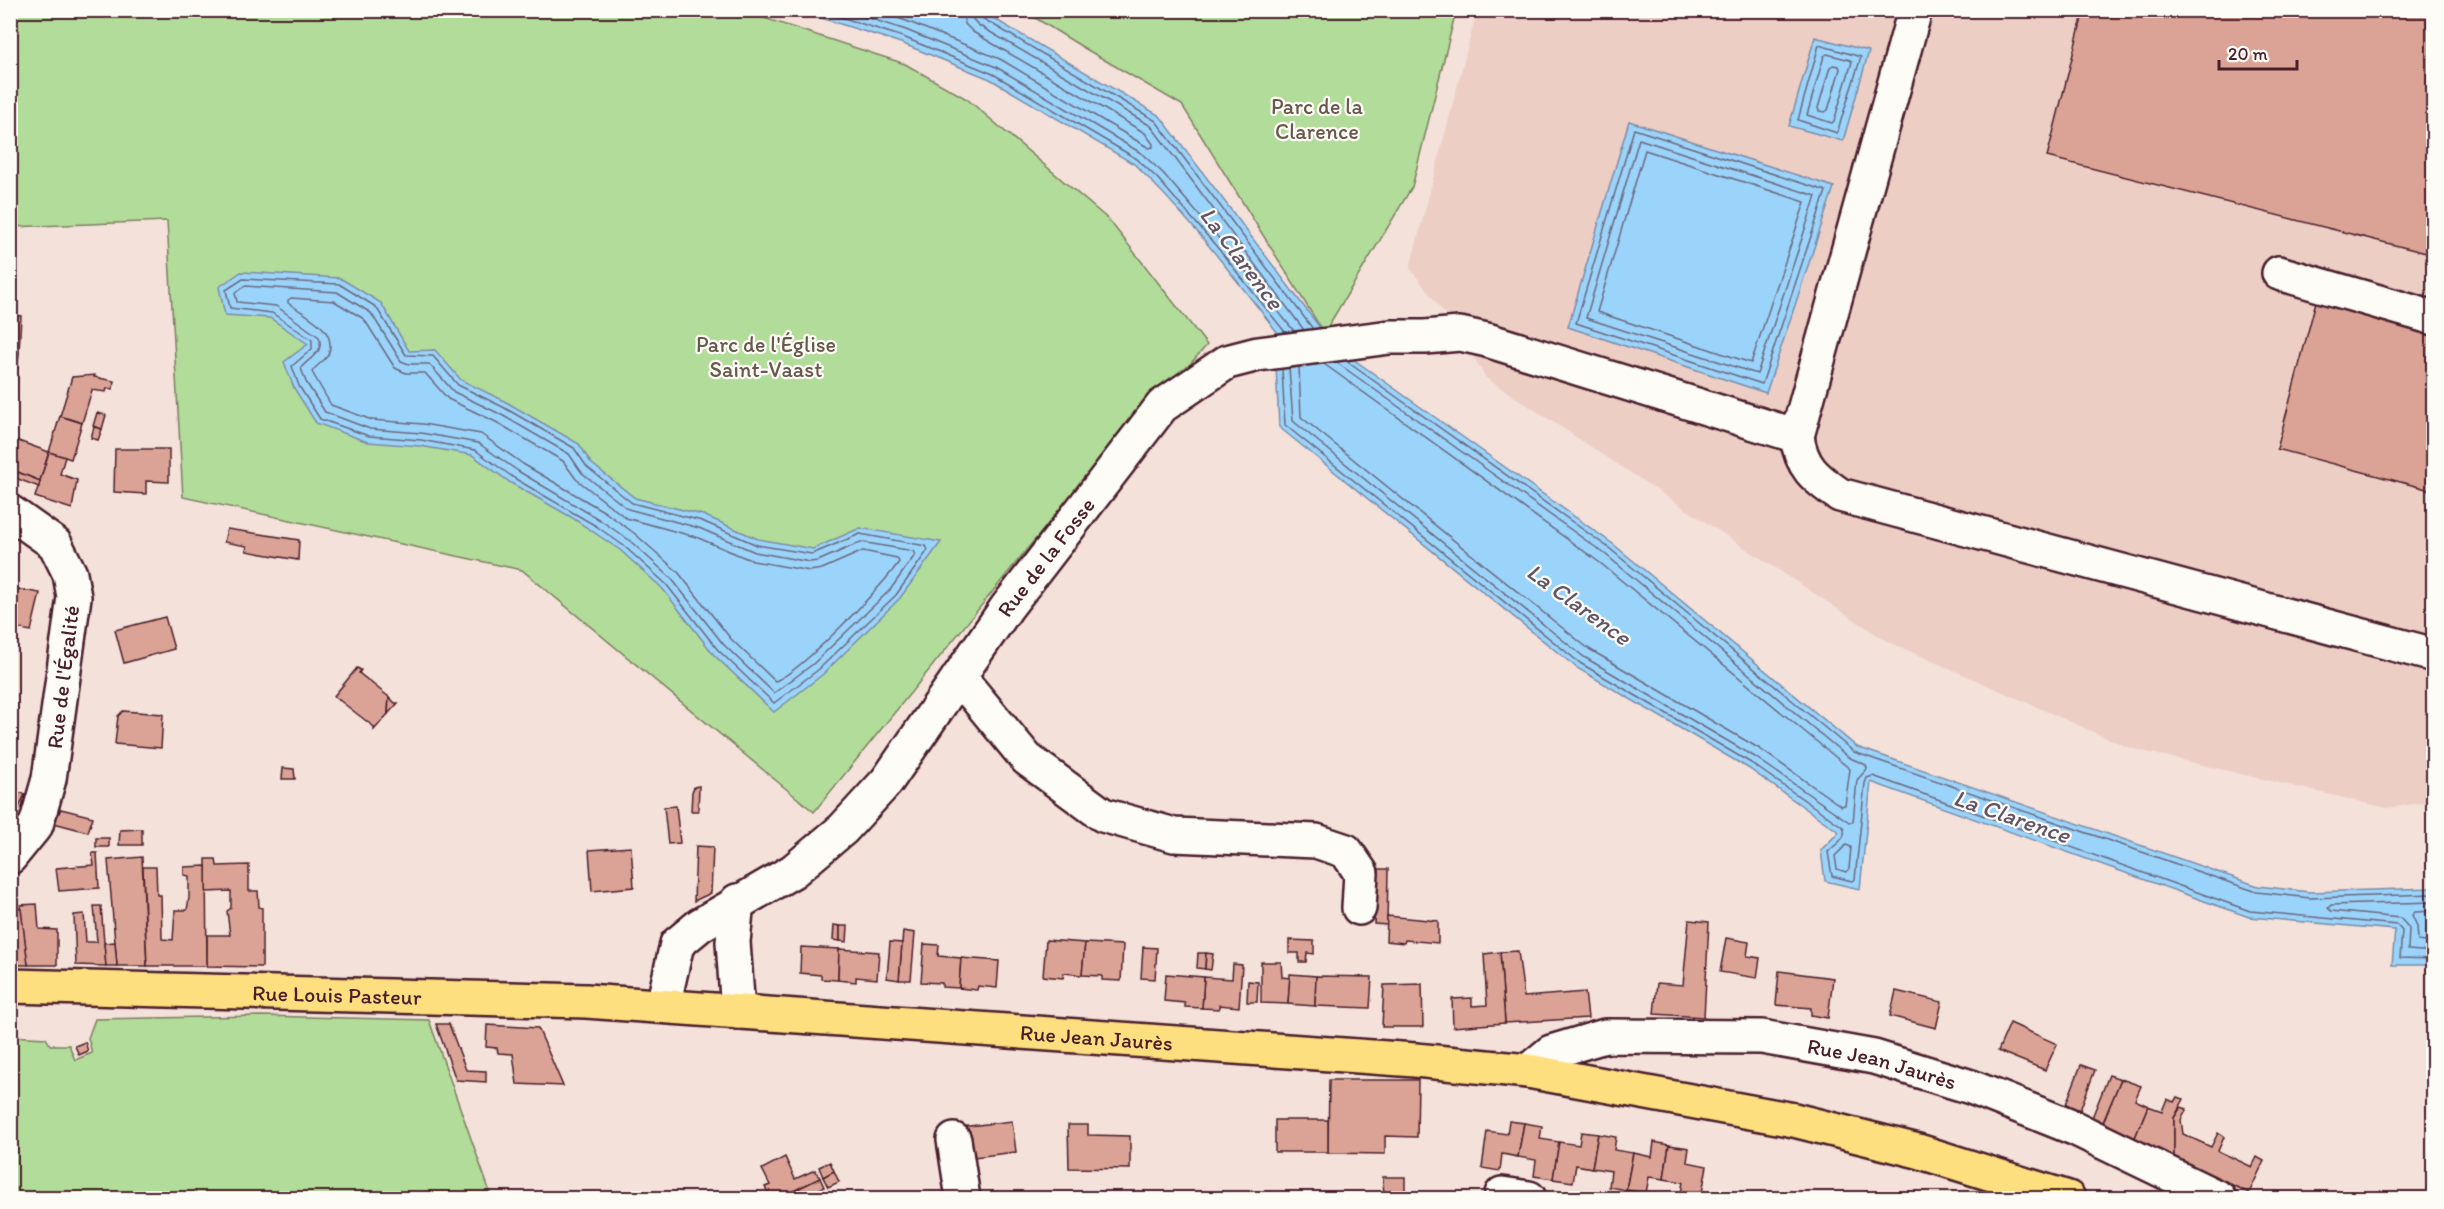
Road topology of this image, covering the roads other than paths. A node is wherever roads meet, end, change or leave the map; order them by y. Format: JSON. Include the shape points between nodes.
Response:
{"nodes":[{"id":1,"x":1915,"y":10,"type":"edge"},
{"id":2,"x":2279,"y":273,"type":"dead end"},
{"id":3,"x":2433,"y":318,"type":"edge"},
{"id":4,"x":1797,"y":436,"type":"junction"},
{"id":5,"x":10,"y":512,"type":"edge"},
{"id":6,"x":2433,"y":655,"type":"edge"},
{"id":7,"x":960,"y":678,"type":"junction"},
{"id":8,"x":10,"y":857,"type":"edge"},
{"id":9,"x":738,"y":902,"type":"junction"},
{"id":10,"x":1359,"y":908,"type":"dead end"},
{"id":11,"x":10,"y":986,"type":"edge"},
{"id":12,"x":663,"y":1006,"type":"junction"},
{"id":13,"x":738,"y":1012,"type":"junction"},
{"id":14,"x":1528,"y":1071,"type":"junction"},
{"id":15,"x":954,"y":1140,"type":"dead end"},
{"id":16,"x":963,"y":1198,"type":"edge"},
{"id":17,"x":2068,"y":1198,"type":"edge"},
{"id":18,"x":2219,"y":1198,"type":"edge"}],
"edges":[{"from":1,"to":4,"type":"street"},
{"from":2,"to":3,"type":"street"},
{"from":4,"to":6,"type":"street","via":[[1799,454],[1815,477],[1840,495]]},
{"from":4,"to":7,"type":"street","name":"Rue de la Fosse","via":[[1460,334],[1390,337],[1258,354],[1227,362],[1162,406],[1007,607]]},
{"from":5,"to":8,"type":"street","name":"Rue de l'Égalité","via":[[54,544],[70,574],[74,597],[50,779],[36,825]]},
{"from":7,"to":9,"type":"street","name":"Rue de la Fosse","via":[[887,781],[843,828],[793,871]]},
{"from":7,"to":10,"type":"street","via":[[1027,759],[1103,815],[1174,835],[1316,841],[1346,851],[1361,873]]},
{"from":9,"to":12,"type":"street","name":"Rue de la Fosse","via":[[677,944]]},
{"from":9,"to":13,"type":"street","via":[[733,942]]},
{"from":11,"to":12,"type":"main road","name":"Rue Louis Pasteur","via":[[475,997]]},
{"from":12,"to":13,"type":"main road","name":"Rue Jean Jaurès"},
{"from":13,"to":14,"type":"main road","name":"Rue Jean Jaurès"},
{"from":14,"to":17,"type":"main road","name":"Rue Jean Jaurès","via":[[1794,1120],[1918,1151]]},
{"from":14,"to":18,"type":"street","name":"Rue Jean Jaurès","via":[[1551,1052],[1605,1036],[1762,1037],[1874,1057],[1971,1087],[2074,1128]]},
{"from":15,"to":16,"type":"street"}]}
